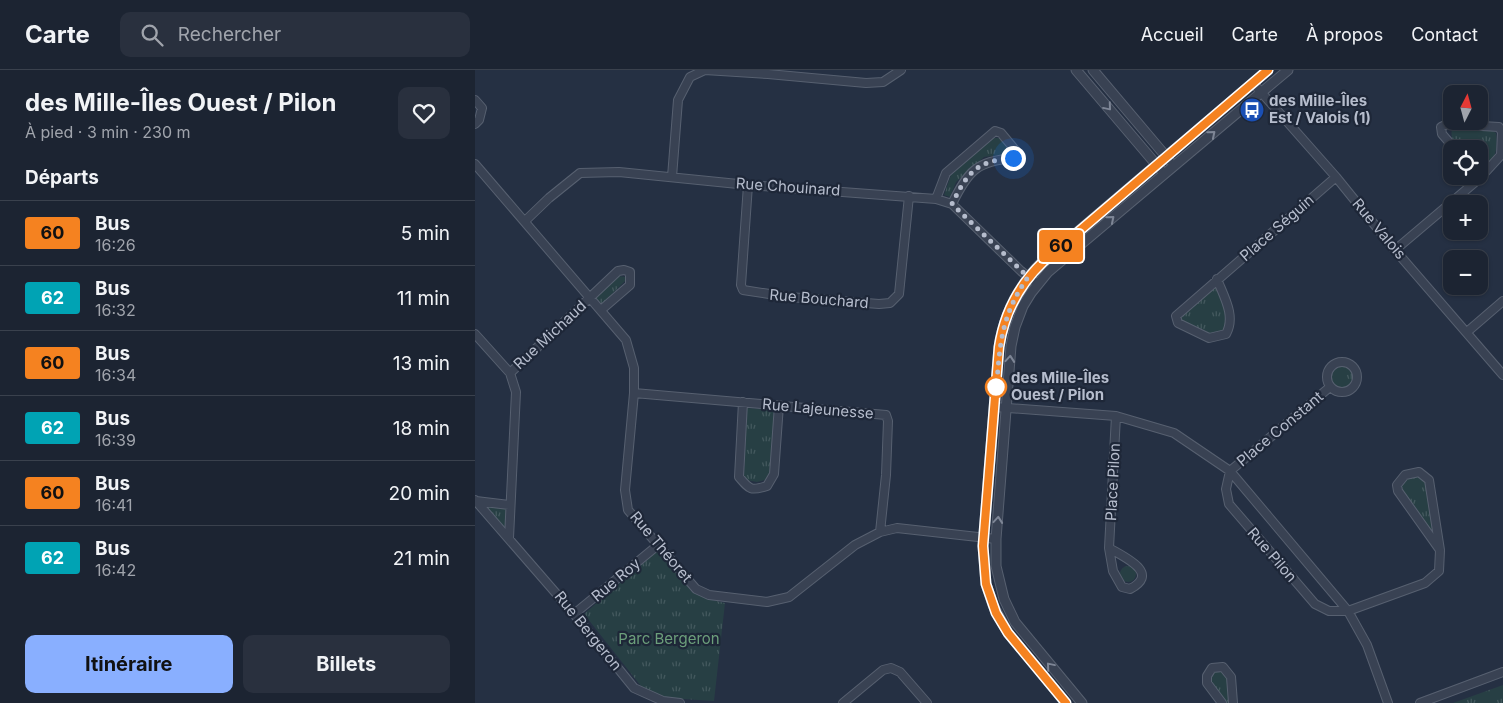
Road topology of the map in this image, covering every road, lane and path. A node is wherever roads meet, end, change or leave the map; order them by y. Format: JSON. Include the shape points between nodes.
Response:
{"nodes":[{"id":1,"x":901,"y":70,"type":"edge"},
{"id":2,"x":1076,"y":70,"type":"edge"},
{"id":3,"x":1093,"y":70,"type":"edge"},
{"id":4,"x":1268,"y":70,"type":"edge"},
{"id":5,"x":1288,"y":70,"type":"edge"},
{"id":6,"x":769,"y":72,"type":"edge"},
{"id":7,"x":1253,"y":83,"type":"junction"},
{"id":8,"x":1261,"y":93,"type":"junction"},
{"id":9,"x":475,"y":100,"type":"edge"},
{"id":10,"x":475,"y":124,"type":"edge"},
{"id":11,"x":1447,"y":140,"type":"edge"},
{"id":12,"x":1167,"y":156,"type":"junction"},
{"id":13,"x":475,"y":164,"type":"edge"},
{"id":14,"x":1157,"y":165,"type":"junction"},
{"id":15,"x":1175,"y":166,"type":"junction"},
{"id":16,"x":1488,"y":168,"type":"edge"},
{"id":17,"x":1164,"y":174,"type":"junction"},
{"id":18,"x":671,"y":177,"type":"junction"},
{"id":19,"x":1336,"y":177,"type":"junction"},
{"id":20,"x":748,"y":185,"type":"junction"},
{"id":21,"x":1470,"y":185,"type":"edge"},
{"id":22,"x":909,"y":196,"type":"junction"},
{"id":23,"x":936,"y":199,"type":"junction"},
{"id":24,"x":952,"y":204,"type":"junction"},
{"id":25,"x":525,"y":221,"type":"junction"},
{"id":26,"x":1395,"y":250,"type":"junction"},
{"id":27,"x":1028,"y":277,"type":"junction"},
{"id":28,"x":1217,"y":279,"type":"junction"},
{"id":29,"x":1037,"y":284,"type":"junction"},
{"id":30,"x":591,"y":298,"type":"junction"},
{"id":31,"x":1503,"y":302,"type":"edge"},
{"id":32,"x":601,"y":310,"type":"junction"},
{"id":33,"x":1467,"y":332,"type":"junction"},
{"id":34,"x":475,"y":334,"type":"edge"},
{"id":35,"x":510,"y":373,"type":"junction"},
{"id":36,"x":1503,"y":375,"type":"edge"},
{"id":37,"x":1330,"y":387,"type":"junction"},
{"id":38,"x":633,"y":393,"type":"junction"},
{"id":39,"x":743,"y":402,"type":"junction"},
{"id":40,"x":779,"y":405,"type":"junction"},
{"id":41,"x":995,"y":407,"type":"junction"},
{"id":42,"x":1006,"y":408,"type":"junction"},
{"id":43,"x":1116,"y":416,"type":"junction"},
{"id":44,"x":1230,"y":471,"type":"junction"},
{"id":45,"x":476,"y":501,"type":"edge"},
{"id":46,"x":509,"y":506,"type":"junction"},
{"id":47,"x":880,"y":532,"type":"junction"},
{"id":48,"x":509,"y":538,"type":"junction"},
{"id":49,"x":984,"y":538,"type":"junction"},
{"id":50,"x":996,"y":539,"type":"junction"},
{"id":51,"x":658,"y":545,"type":"junction"},
{"id":52,"x":1109,"y":548,"type":"junction"},
{"id":53,"x":1440,"y":550,"type":"junction"},
{"id":54,"x":1348,"y":611,"type":"junction"},
{"id":55,"x":575,"y":614,"type":"junction"},
{"id":56,"x":1503,"y":672,"type":"edge"},
{"id":57,"x":681,"y":703,"type":"edge"},
{"id":58,"x":843,"y":703,"type":"edge"},
{"id":59,"x":927,"y":703,"type":"edge"},
{"id":60,"x":1066,"y":703,"type":"edge"},
{"id":61,"x":1082,"y":703,"type":"edge"},
{"id":62,"x":1222,"y":703,"type":"edge"},
{"id":63,"x":1233,"y":703,"type":"edge"},
{"id":64,"x":1388,"y":703,"type":"edge"},
{"id":65,"x":1420,"y":703,"type":"edge"}],
"edges":[{"from":1,"to":6,"type":"street","via":[[883,82],[866,83]]},
{"from":2,"to":14,"type":"street","one_way":true},
{"from":3,"to":12,"type":"street"},
{"from":4,"to":7,"type":"street"},
{"from":5,"to":8,"type":"street"},
{"from":6,"to":18,"type":"street","via":[[705,70],[690,77],[678,100]]},
{"from":7,"to":8,"type":"street","name":"Rue Valois"},
{"from":7,"to":12,"type":"street"},
{"from":15,"to":8,"type":"street","one_way":true},
{"from":8,"to":19,"type":"street","name":"Rue Valois"},
{"from":9,"to":10,"type":"street","via":[[482,108]]},
{"from":11,"to":16,"type":"street","via":[[1441,127],[1447,124],[1499,127],[1502,132],[1501,155]]},
{"from":12,"to":14,"type":"street"},
{"from":12,"to":15,"type":"street"},
{"from":13,"to":25,"type":"street","name":"Rue Théoret"},
{"from":14,"to":17,"type":"street"},
{"from":14,"to":27,"type":"street"},
{"from":15,"to":17,"type":"street"},
{"from":29,"to":17,"type":"street","one_way":true},
{"from":18,"to":20,"type":"street","name":"Rue Chouinard"},
{"from":18,"to":25,"type":"street","name":"Rue Chouinard","via":[[619,172],[580,173]]},
{"from":19,"to":26,"type":"street","name":"Rue Valois"},
{"from":19,"to":28,"type":"street","name":"Place Séguin"},
{"from":20,"to":22,"type":"street","name":"Rue Chouinard"},
{"from":20,"to":22,"type":"street","name":"Rue Bouchard","via":[[743,290],[879,304],[890,303],[899,294]]},
{"from":21,"to":26,"type":"street"},
{"from":22,"to":23,"type":"street","name":"Rue Chouinard"},
{"from":23,"to":24,"type":"street","name":"Rue Chouinard"},
{"from":23,"to":24,"type":"street","via":[[946,173],[995,131],[1001,133],[1016,151],[1013,158],[981,165],[963,182]]},
{"from":24,"to":27,"type":"street","name":"Rue Chouinard"},
{"from":25,"to":30,"type":"street","name":"Rue Théoret"},
{"from":26,"to":33,"type":"street","name":"Rue Valois"},
{"from":27,"to":29,"type":"street","name":"Rue Chouinard"},
{"from":27,"to":41,"type":"street","via":[[1012,304],[1002,332]]},
{"from":28,"to":28,"type":"street","name":"Place Séguin","via":[[1176,316],[1178,323],[1209,338],[1226,334],[1231,326],[1231,316]]},
{"from":42,"to":29,"type":"street","one_way":true,"via":[[1015,326]]},
{"from":30,"to":32,"type":"street","name":"Rue Théoret"},
{"from":30,"to":32,"type":"street","via":[[618,272],[630,272],[630,285]]},
{"from":30,"to":35,"type":"street","name":"Rue Michaud"},
{"from":31,"to":33,"type":"street"},
{"from":32,"to":38,"type":"street","name":"Rue Théoret","via":[[626,340],[634,368]]},
{"from":33,"to":36,"type":"street","name":"Rue Valois"},
{"from":34,"to":35,"type":"street"},
{"from":35,"to":46,"type":"street","via":[[516,392]]},
{"from":37,"to":37,"type":"street","name":"Place Constant","via":[[1339,393],[1354,388],[1358,376],[1355,368],[1344,362],[1332,366],[1327,376]]},
{"from":37,"to":44,"type":"street","name":"Place Constant"},
{"from":38,"to":39,"type":"street","name":"Rue Lajeunesse"},
{"from":38,"to":51,"type":"street","name":"Rue Théoret","via":[[625,490],[628,510]]},
{"from":39,"to":40,"type":"street","name":"Rue Lajeunesse"},
{"from":39,"to":40,"type":"street","via":[[739,477],[754,490],[767,486],[774,474]]},
{"from":40,"to":47,"type":"street","name":"Rue Lajeunesse","via":[[886,415],[886,475]]},
{"from":41,"to":42,"type":"street","name":"Rue Pilon"},
{"from":41,"to":49,"type":"street"},
{"from":42,"to":43,"type":"street","name":"Rue Pilon"},
{"from":50,"to":42,"type":"street","one_way":true},
{"from":43,"to":44,"type":"street","name":"Rue Pilon","via":[[1174,433]]},
{"from":43,"to":52,"type":"street","name":"Place Pilon"},
{"from":44,"to":54,"type":"street","name":"Rue Pilon"},
{"from":44,"to":54,"type":"street","name":"Rue Pilon","via":[[1226,489],[1229,504],[1315,604],[1329,611]]},
{"from":45,"to":46,"type":"street"},
{"from":45,"to":48,"type":"street","name":"Rue Bergeron"},
{"from":46,"to":48,"type":"street"},
{"from":47,"to":49,"type":"street","name":"Rue Théoret","via":[[897,528]]},
{"from":47,"to":51,"type":"street","name":"Rue Théoret","via":[[855,545],[789,597],[767,602],[709,595],[696,589]]},
{"from":48,"to":55,"type":"street","name":"Rue Bergeron"},
{"from":49,"to":50,"type":"street","name":"Rue Théoret"},
{"from":49,"to":60,"type":"street","via":[[986,584],[999,620]]},
{"from":61,"to":50,"type":"street","one_way":true,"via":[[1011,616],[997,573]]},
{"from":51,"to":55,"type":"street","name":"Rue Roy"},
{"from":52,"to":52,"type":"street","name":"Place Pilon","via":[[1113,571],[1122,587],[1130,589],[1139,584],[1140,568]]},
{"from":53,"to":53,"type":"street","via":[[1429,480],[1419,472],[1405,474],[1397,484],[1398,491]]},
{"from":53,"to":54,"type":"street","via":[[1439,571],[1425,583]]},
{"from":54,"to":64,"type":"street","name":"Rue Pilon","via":[[1367,645]]},
{"from":55,"to":57,"type":"street","name":"Rue Bergeron","via":[[634,688],[663,701]]},
{"from":56,"to":65,"type":"street"},
{"from":58,"to":59,"type":"street","via":[[883,670],[891,668],[900,672]]},
{"from":62,"to":63,"type":"street","via":[[1207,683],[1208,673],[1217,666],[1223,667],[1231,677]]}]}
